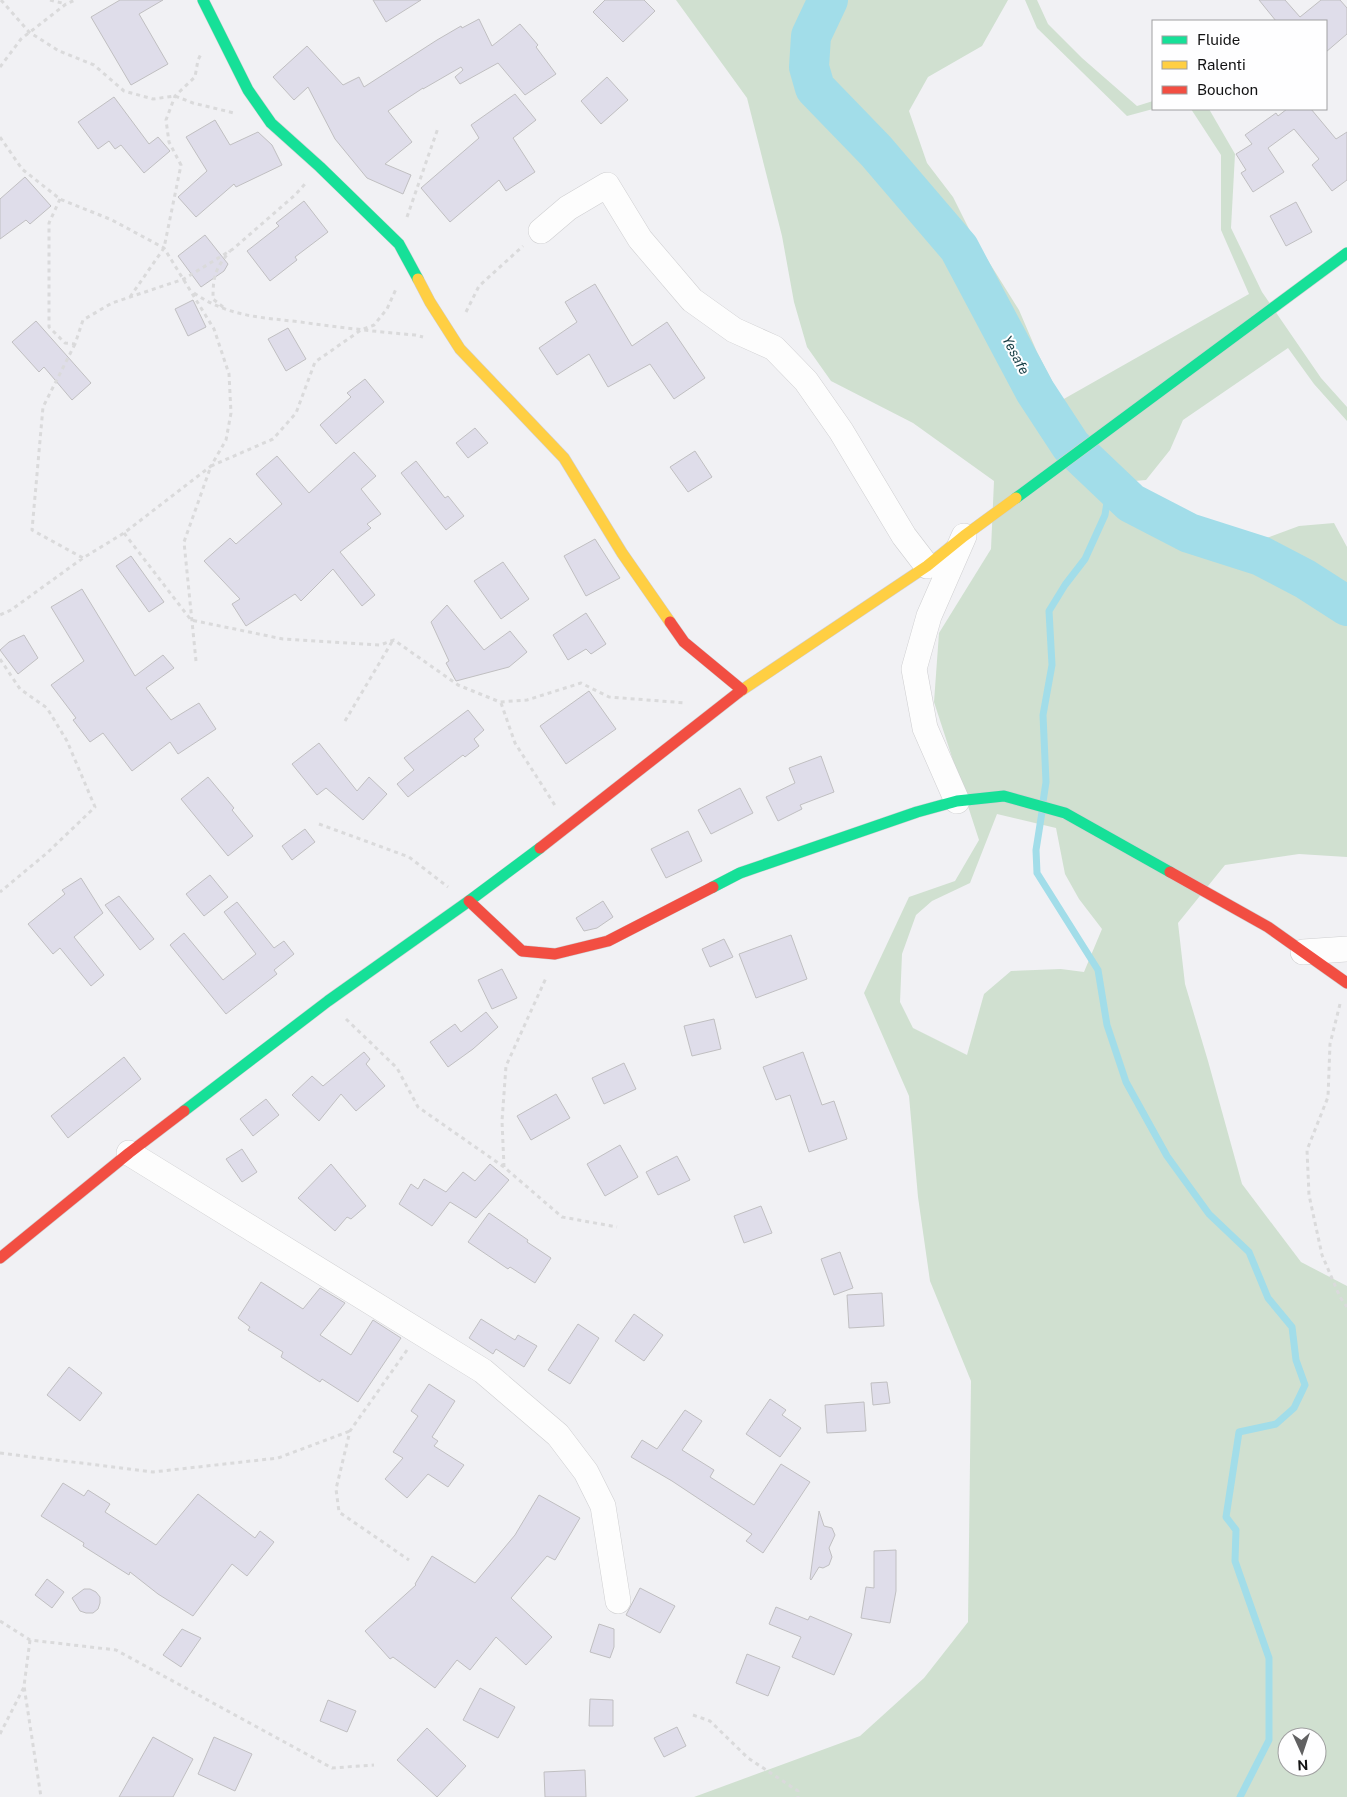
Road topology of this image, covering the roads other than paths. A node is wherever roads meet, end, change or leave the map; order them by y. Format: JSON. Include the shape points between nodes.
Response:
{"nodes":[{"id":1,"x":203,"y":0,"type":"edge"},
{"id":2,"x":541,"y":231,"type":"dead end"},
{"id":3,"x":1347,"y":254,"type":"edge"},
{"id":4,"x":964,"y":536,"type":"junction"},
{"id":5,"x":927,"y":566,"type":"junction"},
{"id":6,"x":742,"y":690,"type":"junction"},
{"id":7,"x":957,"y":801,"type":"junction"},
{"id":8,"x":468,"y":901,"type":"junction"},
{"id":9,"x":1347,"y":949,"type":"edge"},
{"id":10,"x":1303,"y":952,"type":"junction"},
{"id":11,"x":1346,"y":982,"type":"edge"},
{"id":12,"x":129,"y":1153,"type":"junction"},
{"id":13,"x":0,"y":1258,"type":"edge"},
{"id":14,"x":618,"y":1601,"type":"dead end"}],
"edges":[{"from":1,"to":6,"type":"main road","via":[[248,90],[271,123],[399,244],[460,349],[564,458],[622,553],[684,642]]},
{"from":2,"to":5,"type":"street","via":[[568,208],[607,185],[640,239],[692,300],[734,330],[774,348],[806,381],[842,431],[904,536]]},
{"from":3,"to":4,"type":"main road"},
{"from":4,"to":5,"type":"main road"},
{"from":4,"to":7,"type":"street","via":[[929,616],[914,669],[925,728]]},
{"from":5,"to":6,"type":"main road"},
{"from":6,"to":8,"type":"main road"},
{"from":7,"to":8,"type":"main road","via":[[740,873],[608,942],[555,954],[522,951]]},
{"from":7,"to":10,"type":"main road","via":[[1004,796],[1065,813],[1268,928]]},
{"from":8,"to":12,"type":"main road","via":[[328,1001]]},
{"from":9,"to":10,"type":"street"},
{"from":10,"to":11,"type":"main road"},
{"from":12,"to":13,"type":"main road"},
{"from":12,"to":14,"type":"street","via":[[483,1371],[558,1434],[586,1472],[604,1506]]}]}
